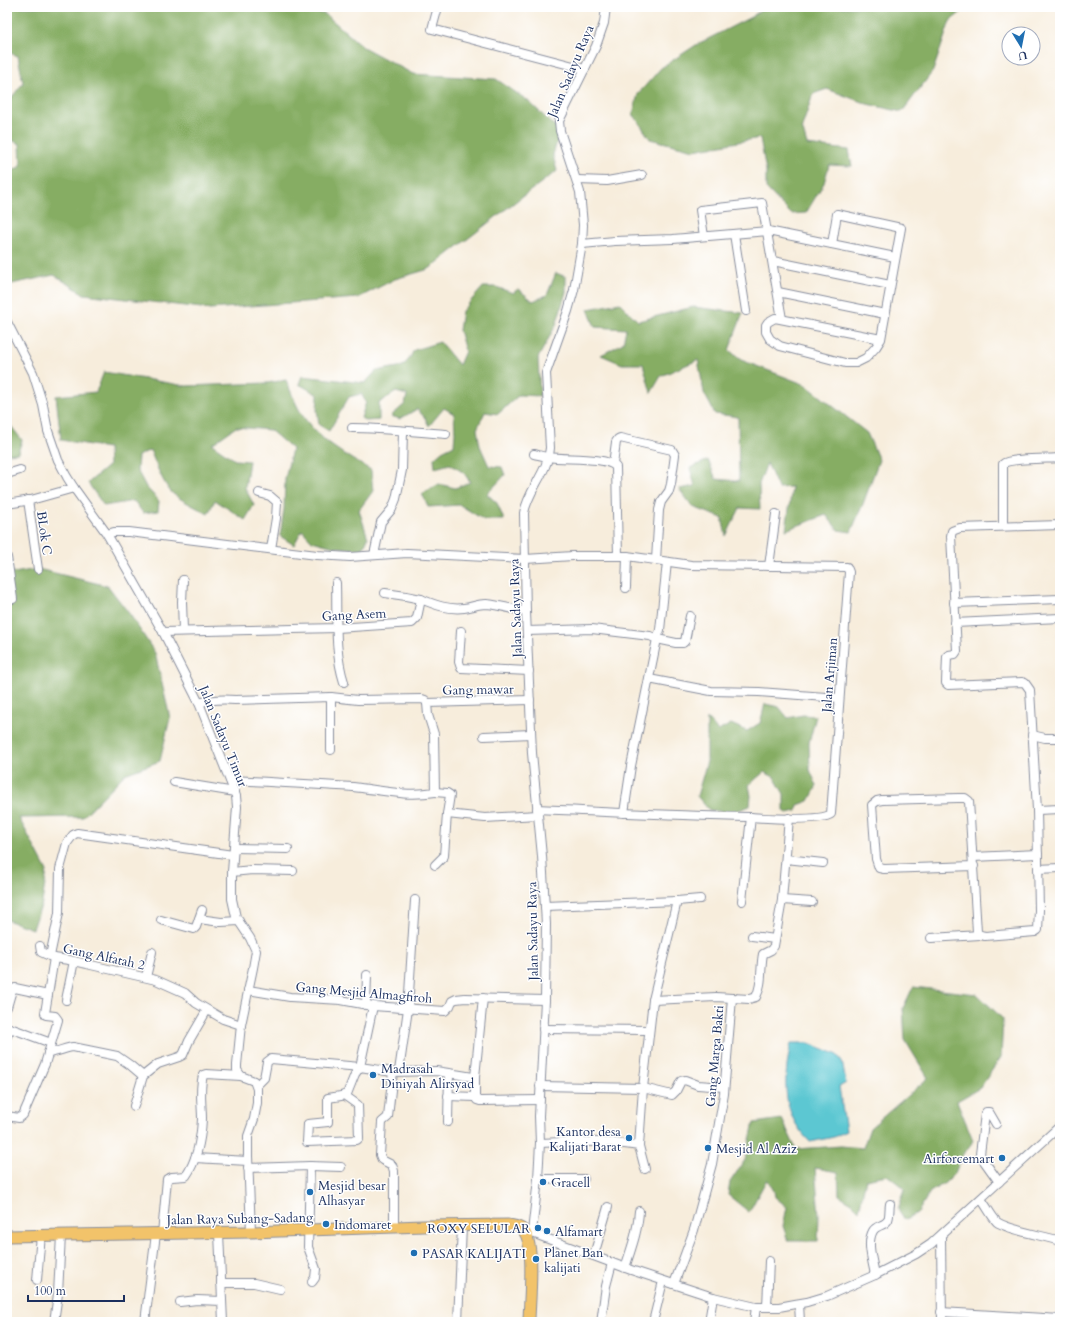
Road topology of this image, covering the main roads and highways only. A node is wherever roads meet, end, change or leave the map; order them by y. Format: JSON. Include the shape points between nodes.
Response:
{"nodes":[{"id":1,"x":7,"y":1236,"type":"edge"},
{"id":2,"x":529,"y":1322,"type":"edge"}],
"edges":[{"from":1,"to":2,"type":"main road","name":"Jalan Raya Subang-Sadang","via":[[508,1225],[527,1231],[531,1268]]}]}
